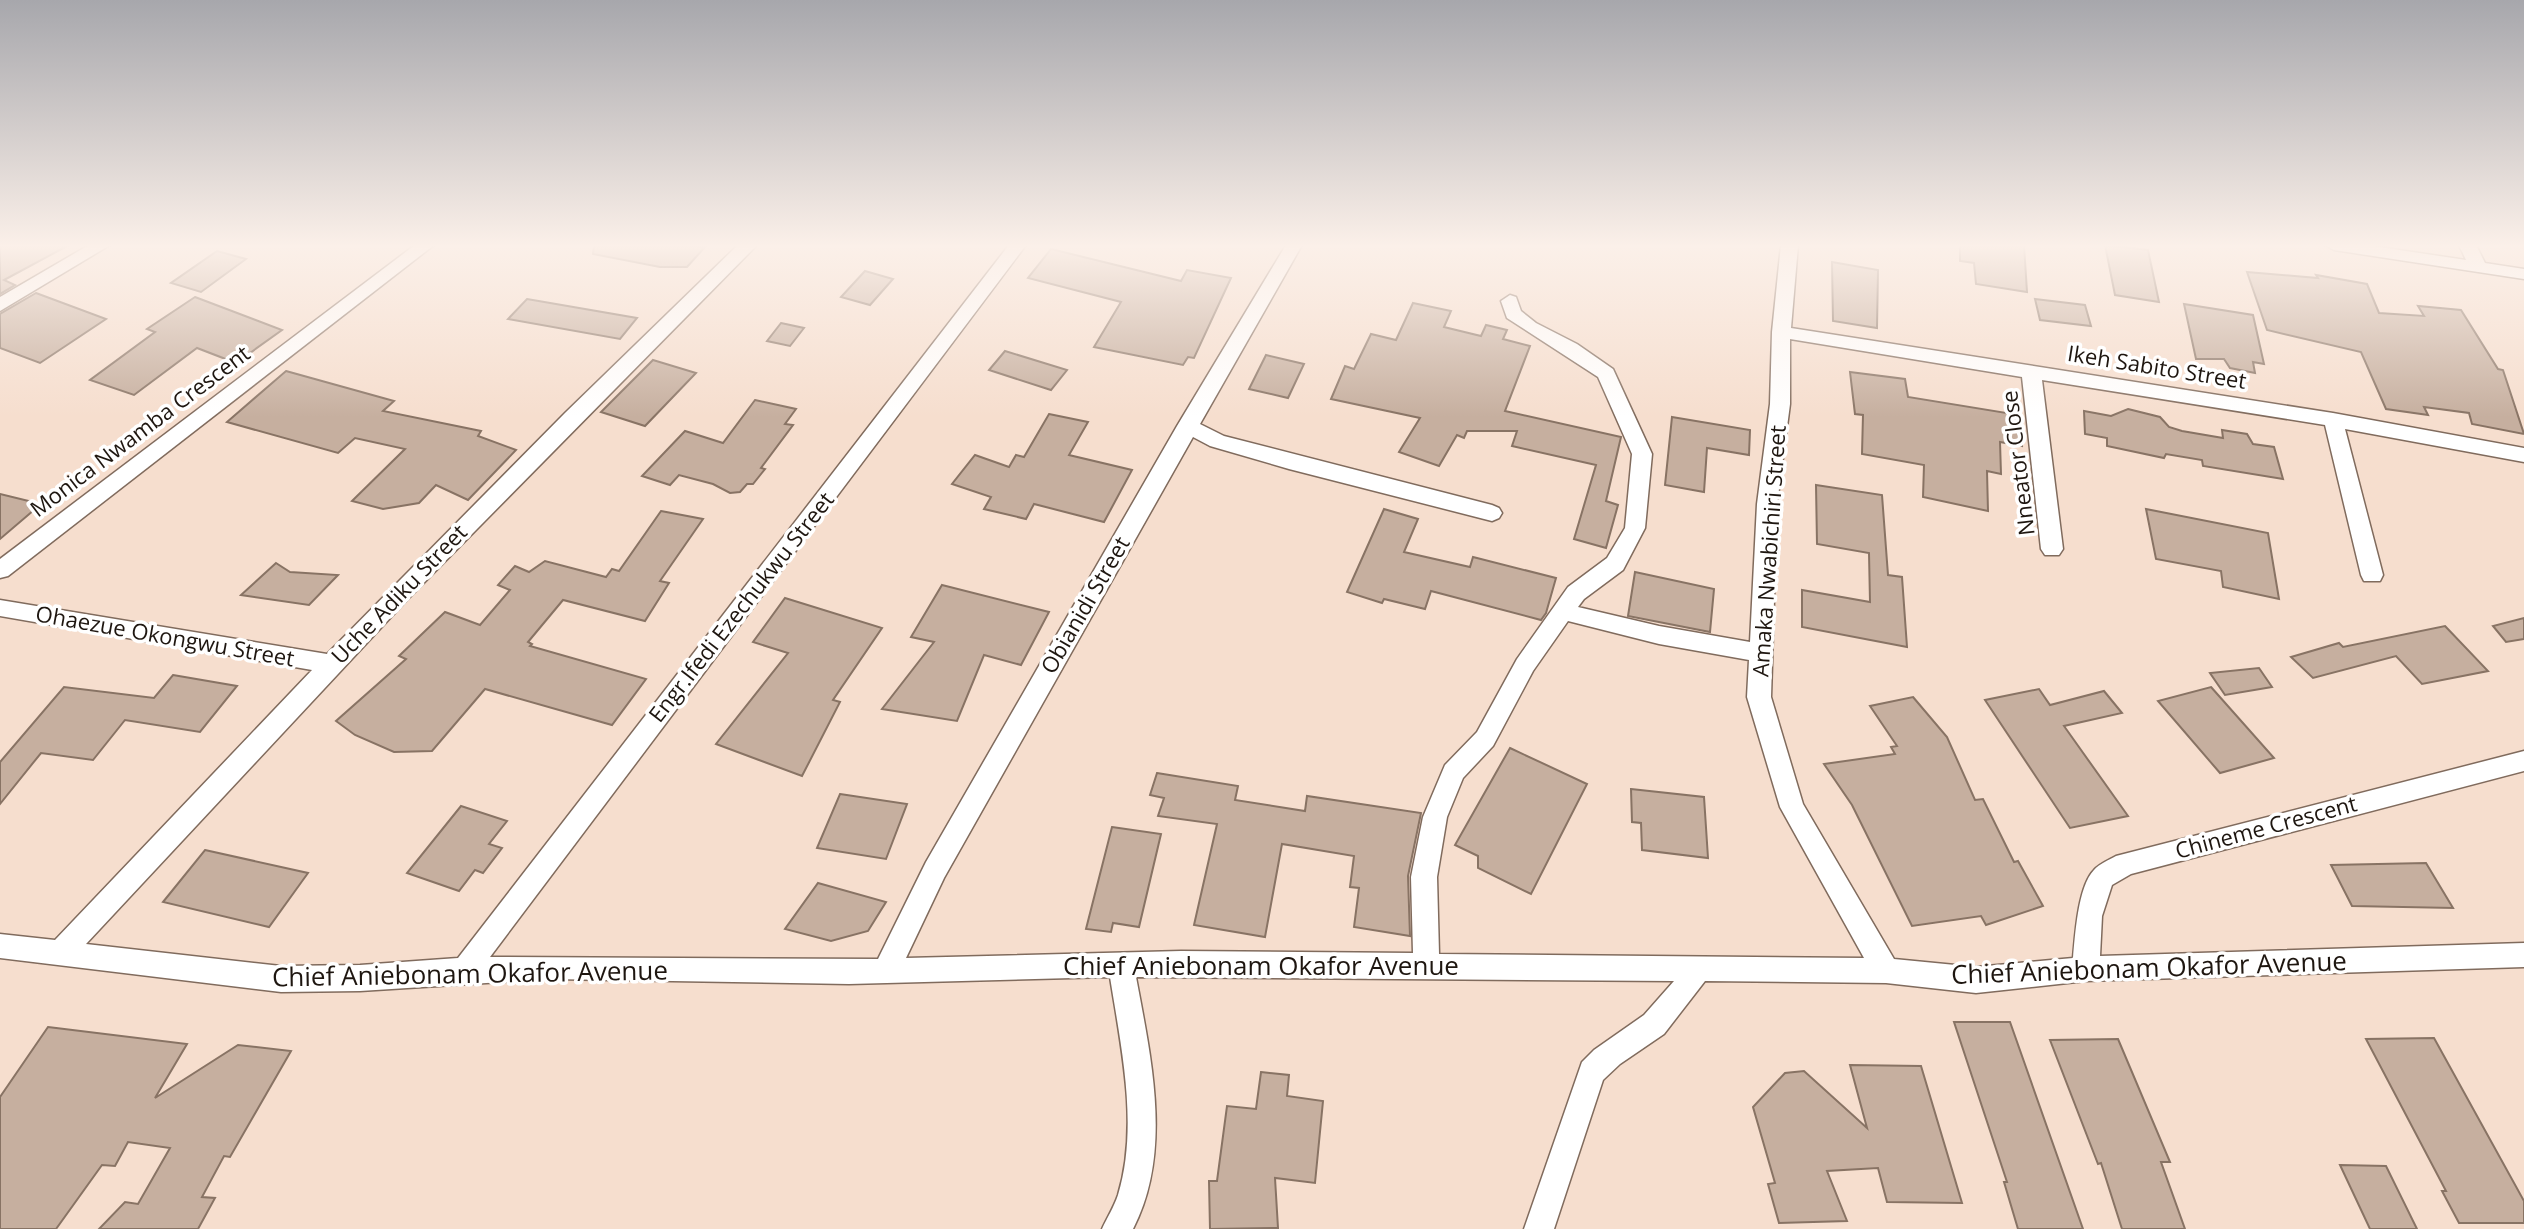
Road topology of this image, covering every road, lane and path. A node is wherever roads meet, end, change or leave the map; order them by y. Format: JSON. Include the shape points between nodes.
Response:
{"nodes":[{"id":1,"x":350,"y":302,"type":"edge"},
{"id":2,"x":689,"y":302,"type":"edge"},
{"id":3,"x":975,"y":302,"type":"edge"},
{"id":4,"x":1260,"y":302,"type":"edge"},
{"id":5,"x":1510,"y":302,"type":"edge"},
{"id":6,"x":1784,"y":302,"type":"edge"},
{"id":7,"x":1781,"y":332,"type":"junction"},
{"id":8,"x":2031,"y":371,"type":"junction"},
{"id":9,"x":2333,"y":420,"type":"junction"},
{"id":10,"x":1187,"y":426,"type":"junction"},
{"id":11,"x":2524,"y":455,"type":"edge"},
{"id":12,"x":1492,"y":513,"type":"dead end"},
{"id":13,"x":2052,"y":549,"type":"dead end"},
{"id":14,"x":0,"y":570,"type":"edge"},
{"id":15,"x":2372,"y":575,"type":"dead end"},
{"id":16,"x":0,"y":608,"type":"edge"},
{"id":17,"x":1564,"y":612,"type":"junction"},
{"id":18,"x":1762,"y":653,"type":"junction"},
{"id":19,"x":331,"y":664,"type":"junction"},
{"id":20,"x":2524,"y":761,"type":"edge"},
{"id":21,"x":0,"y":946,"type":"edge"},
{"id":22,"x":61,"y":953,"type":"junction"},
{"id":23,"x":2524,"y":955,"type":"edge"},
{"id":24,"x":1121,"y":964,"type":"junction"},
{"id":25,"x":1426,"y":965,"type":"junction"},
{"id":26,"x":1699,"y":968,"type":"junction"},
{"id":27,"x":2086,"y":969,"type":"junction"},
{"id":28,"x":465,"y":970,"type":"junction"},
{"id":29,"x":886,"y":971,"type":"junction"},
{"id":30,"x":1886,"y":971,"type":"junction"},
{"id":31,"x":1117,"y":1229,"type":"edge"},
{"id":32,"x":1539,"y":1229,"type":"edge"}],
"edges":[{"from":1,"to":14,"type":"street","name":"Monica Nwamba Crescent"},
{"from":2,"to":19,"type":"street","name":"Uche Adiku Street"},
{"from":3,"to":28,"type":"street","name":"Engr.Ifedi Ezechukwu Street"},
{"from":4,"to":10,"type":"street","name":"Obianidi Street"},
{"from":5,"to":17,"type":"street","via":[[1513,314],[1530,327],[1606,373],[1642,454],[1635,528],[1615,564],[1576,593]]},
{"from":6,"to":7,"type":"street","name":"Amaka Nwabichiri Street"},
{"from":7,"to":8,"type":"street","name":"Ikeh Sabito Street"},
{"from":7,"to":18,"type":"street","name":"Amaka Nwabichiri Street"},
{"from":8,"to":9,"type":"street","name":"Ikeh Sabito Street"},
{"from":8,"to":13,"type":"street","name":"Nneator Close"},
{"from":9,"to":11,"type":"street","name":"Ikeh Sabito Street"},
{"from":9,"to":15,"type":"street"},
{"from":10,"to":12,"type":"street","via":[[1217,441],[1289,462]]},
{"from":10,"to":29,"type":"street","name":"Obianidi Street","via":[[935,870]]},
{"from":16,"to":19,"type":"street","name":"Ohaezue Okongwu Street"},
{"from":17,"to":18,"type":"street"},
{"from":17,"to":25,"type":"street","via":[[1525,665],[1485,739],[1453,772],[1435,817],[1424,877]]},
{"from":18,"to":30,"type":"street","name":"Amaka Nwabichiri Street","via":[[1759,697],[1792,807]]},
{"from":19,"to":22,"type":"street","name":"Uche Adiku Street"},
{"from":20,"to":27,"type":"street","name":"Chineme Crescent","via":[[2125,864],[2102,878],[2089,916]]},
{"from":21,"to":22,"type":"street","name":"Chief Aniebonam Okafor Avenue"},
{"from":22,"to":28,"type":"street","name":"Chief Aniebonam Okafor Avenue","via":[[281,979]]},
{"from":23,"to":27,"type":"street","name":"Chief Aniebonam Okafor Avenue"},
{"from":24,"to":25,"type":"street","name":"Chief Aniebonam Okafor Avenue"},
{"from":24,"to":29,"type":"street","name":"Chief Aniebonam Okafor Avenue"},
{"from":24,"to":31,"type":"street","via":[[1141,1116],[1137,1173]]},
{"from":25,"to":26,"type":"street","name":"Chief Aniebonam Okafor Avenue"},
{"from":26,"to":30,"type":"street","name":"Chief Aniebonam Okafor Avenue"},
{"from":26,"to":32,"type":"street","via":[[1647,1031],[1599,1061],[1592,1072]]},
{"from":27,"to":30,"type":"street","name":"Chief Aniebonam Okafor Avenue","via":[[1976,980]]},
{"from":28,"to":29,"type":"street","name":"Chief Aniebonam Okafor Avenue"}]}
